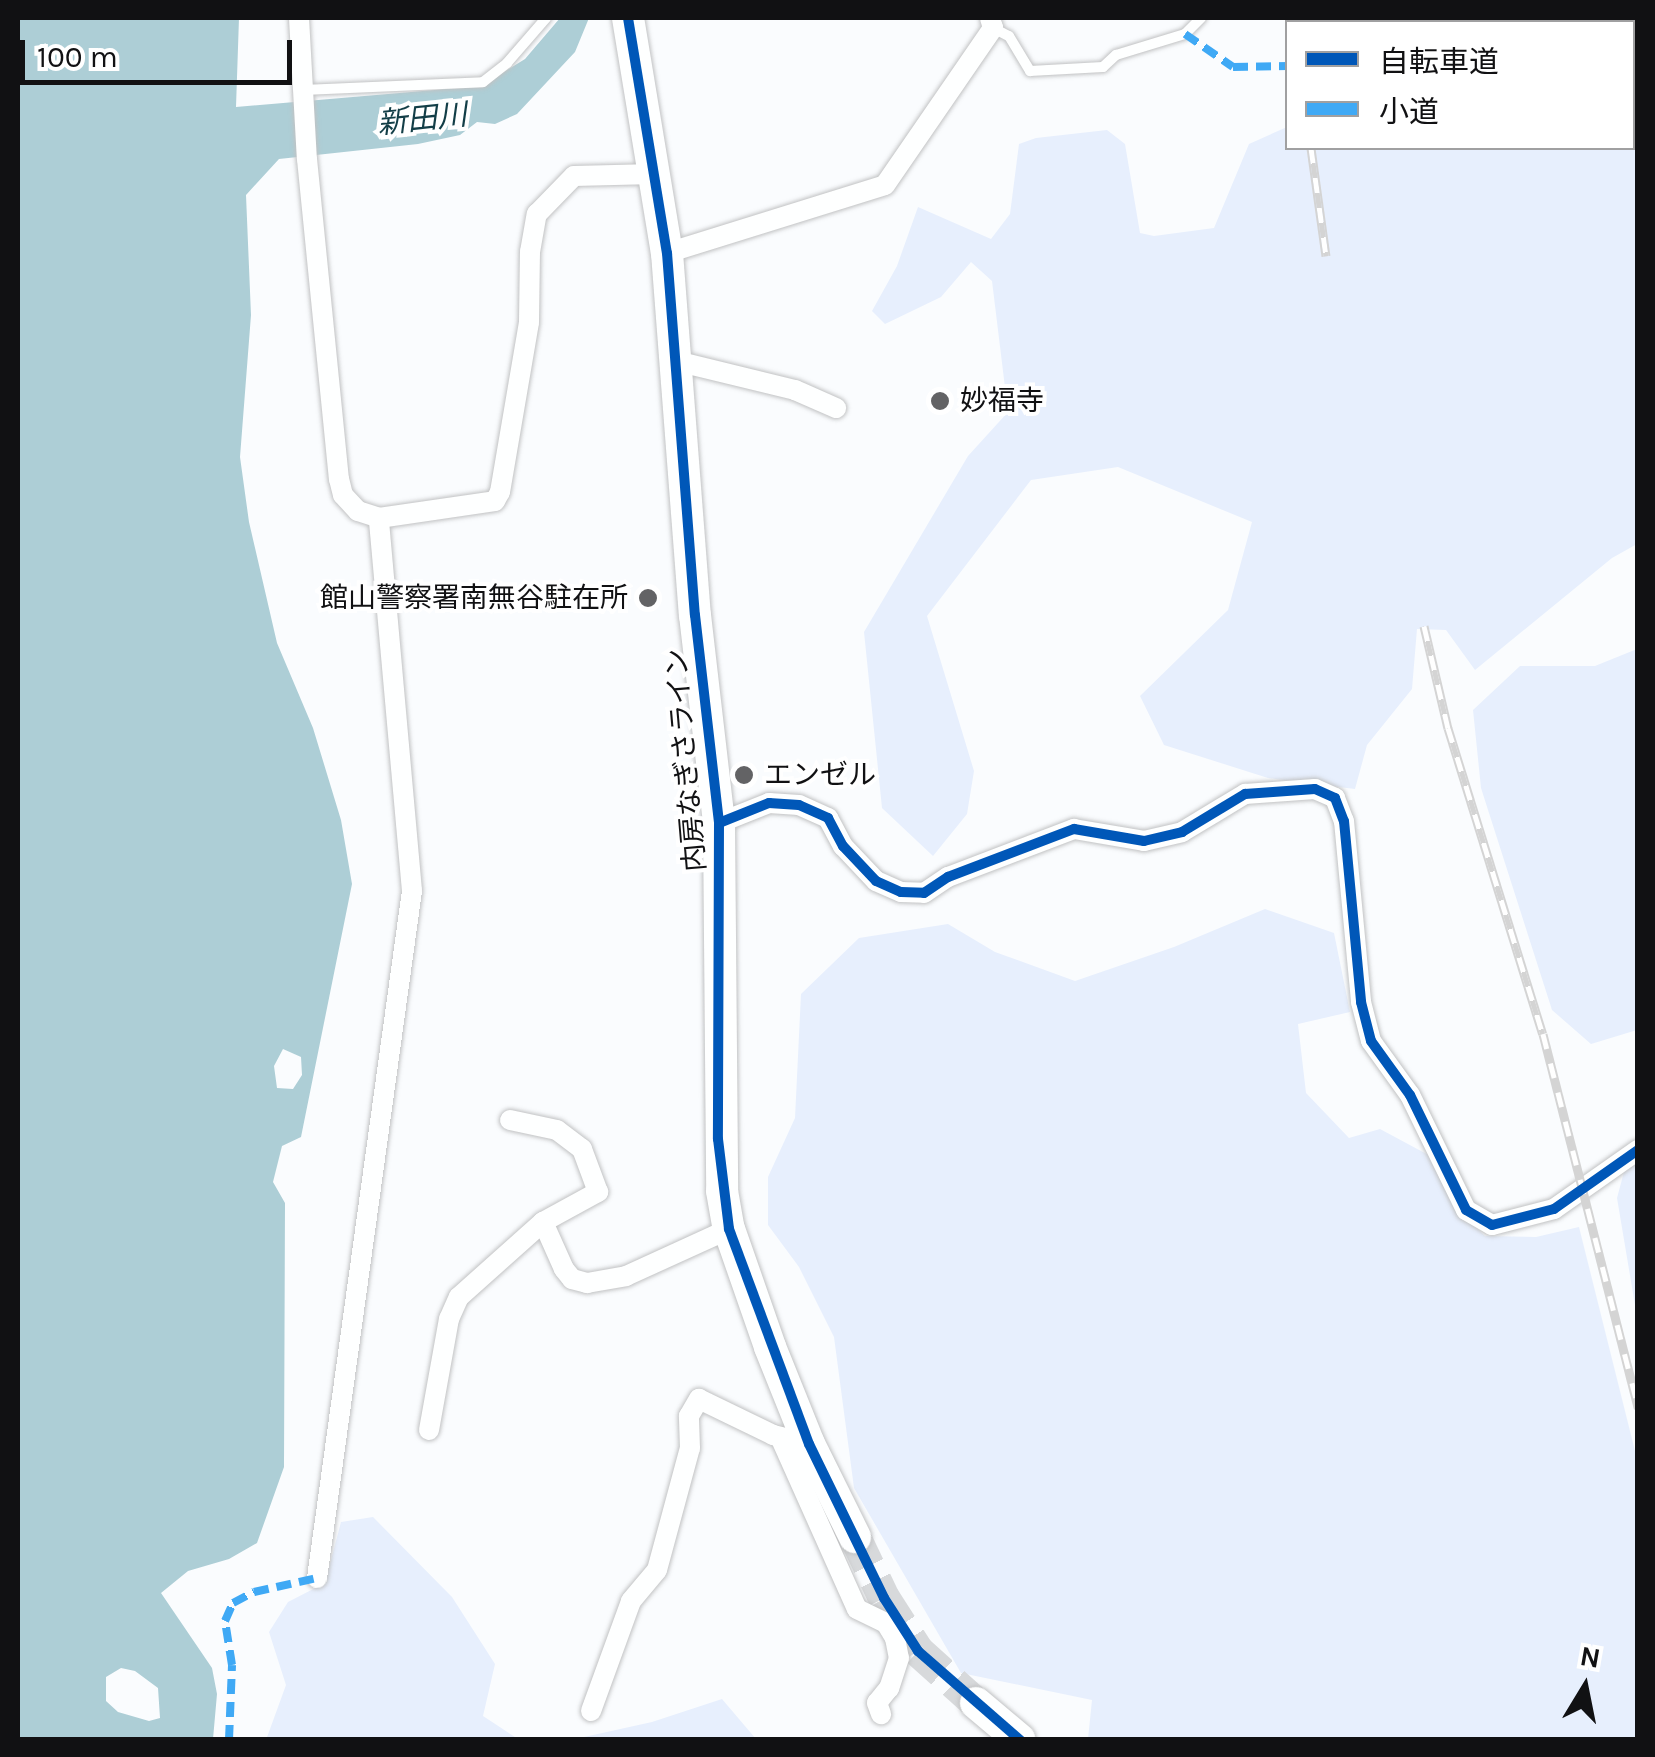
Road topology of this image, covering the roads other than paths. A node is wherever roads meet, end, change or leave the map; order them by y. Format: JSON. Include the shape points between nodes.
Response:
{"nodes":[{"id":1,"x":298,"y":18,"type":"edge"},
{"id":2,"x":546,"y":18,"type":"edge"},
{"id":3,"x":628,"y":18,"type":"edge"},
{"id":4,"x":1201,"y":18,"type":"edge"},
{"id":5,"x":992,"y":23,"type":"edge"},
{"id":6,"x":303,"y":94,"type":"junction"},
{"id":7,"x":655,"y":174,"type":"junction"},
{"id":8,"x":667,"y":253,"type":"junction"},
{"id":9,"x":676,"y":360,"type":"junction"},
{"id":10,"x":836,"y":408,"type":"dead end"},
{"id":11,"x":379,"y":518,"type":"junction"},
{"id":12,"x":719,"y":823,"type":"junction"},
{"id":13,"x":510,"y":1120,"type":"dead end"},
{"id":14,"x":1638,"y":1150,"type":"edge"},
{"id":15,"x":542,"y":1222,"type":"junction"},
{"id":16,"x":729,"y":1229,"type":"junction"},
{"id":17,"x":429,"y":1430,"type":"dead end"},
{"id":18,"x":794,"y":1440,"type":"junction"},
{"id":19,"x":854,"y":1537,"type":"tunnel mouth"},
{"id":20,"x":316,"y":1578,"type":"dead end"},
{"id":21,"x":976,"y":1703,"type":"tunnel mouth"},
{"id":22,"x":591,"y":1711,"type":"dead end"},
{"id":23,"x":881,"y":1714,"type":"dead end"},
{"id":24,"x":1010,"y":1736,"type":"edge"}],
"edges":[{"from":1,"to":6,"type":"street"},
{"from":2,"to":6,"type":"lane","via":[[482,82]]},
{"from":3,"to":7,"type":"highway","name":"内房なぎさライン"},
{"from":4,"to":5,"type":"lane","via":[[1185,34],[1116,55],[1103,67],[1030,72],[1009,36]]},
{"from":5,"to":8,"type":"street","via":[[885,185]]},
{"from":6,"to":11,"type":"street","via":[[339,479],[342,494],[358,510]]},
{"from":7,"to":8,"type":"highway","name":"内房なぎさライン"},
{"from":7,"to":11,"type":"street","via":[[574,176],[537,214],[530,322],[495,500]]},
{"from":8,"to":9,"type":"highway","name":"内房なぎさライン"},
{"from":9,"to":10,"type":"street","via":[[795,390]]},
{"from":9,"to":12,"type":"highway","name":"内房なぎさライン"},
{"from":11,"to":20,"type":"street","via":[[413,860]]},
{"from":12,"to":14,"type":"street","via":[[769,803],[799,805],[828,818],[843,846],[876,881],[901,892],[924,892],[1074,829],[1144,841],[1182,832],[1246,794],[1314,789],[1335,798],[1344,822],[1361,1002],[1371,1041],[1410,1095],[1466,1210],[1492,1224],[1554,1209]]},
{"from":12,"to":16,"type":"highway","name":"内房なぎさライン","via":[[718,1138]]},
{"from":13,"to":15,"type":"street","via":[[557,1130],[582,1149],[598,1192]]},
{"from":15,"to":16,"type":"street","via":[[564,1269],[586,1282],[626,1276]]},
{"from":15,"to":17,"type":"street","via":[[459,1297]]},
{"from":16,"to":18,"type":"highway","name":"内房なぎさライン"},
{"from":18,"to":19,"type":"highway","name":"内房なぎさライン"},
{"from":18,"to":22,"type":"street","via":[[700,1399],[689,1416],[690,1448],[657,1570],[631,1601]]},
{"from":18,"to":23,"type":"street","via":[[857,1609],[886,1624],[896,1638],[899,1658],[877,1703]]},
{"from":21,"to":24,"type":"highway"}]}
